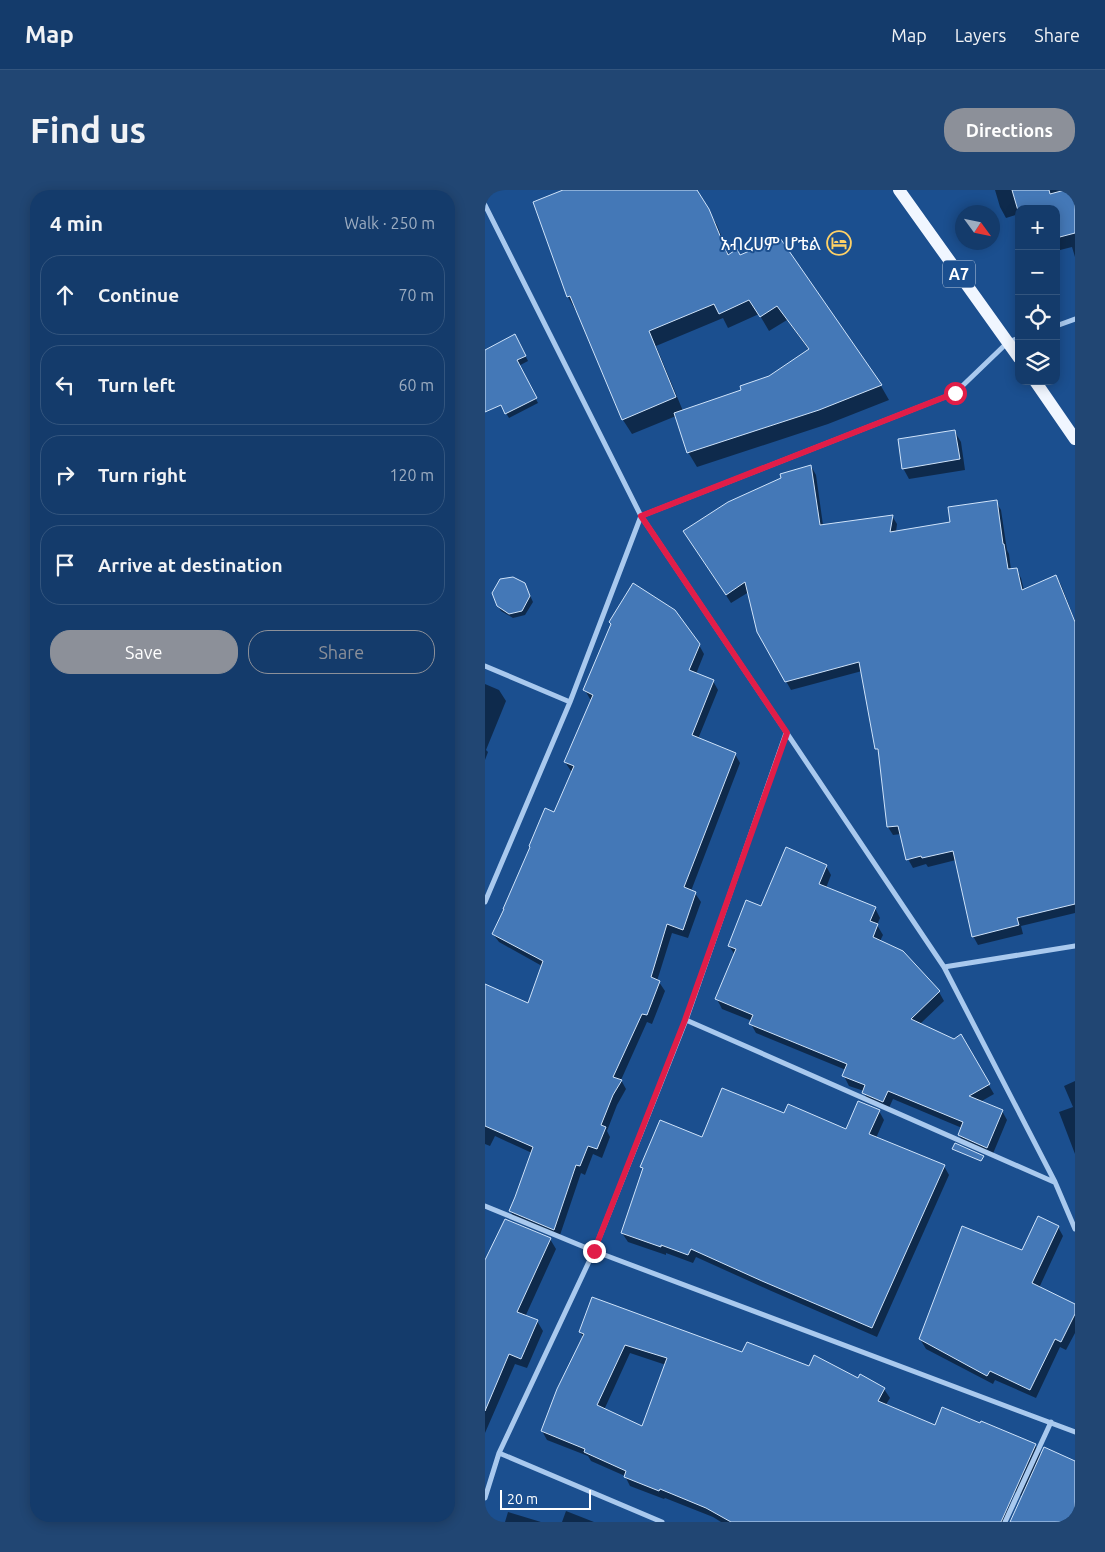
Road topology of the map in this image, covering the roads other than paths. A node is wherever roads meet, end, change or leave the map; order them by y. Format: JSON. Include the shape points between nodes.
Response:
{"nodes":[{"id":1,"x":899,"y":190,"type":"edge"},
{"id":2,"x":485,"y":204,"type":"edge"},
{"id":3,"x":1075,"y":319,"type":"edge"},
{"id":4,"x":1060,"y":325,"type":"edge"},
{"id":5,"x":1013,"y":340,"type":"edge"},
{"id":6,"x":1038,"y":385,"type":"edge"},
{"id":7,"x":1075,"y":439,"type":"edge"},
{"id":8,"x":641,"y":516,"type":"junction"},
{"id":9,"x":485,"y":666,"type":"edge"},
{"id":10,"x":570,"y":702,"type":"junction"},
{"id":11,"x":787,"y":733,"type":"junction"},
{"id":12,"x":485,"y":902,"type":"edge"},
{"id":13,"x":1075,"y":946,"type":"edge"},
{"id":14,"x":944,"y":967,"type":"junction"},
{"id":15,"x":685,"y":1020,"type":"junction"},
{"id":16,"x":1055,"y":1182,"type":"junction"},
{"id":17,"x":485,"y":1206,"type":"edge"},
{"id":18,"x":1075,"y":1229,"type":"edge"},
{"id":19,"x":594,"y":1251,"type":"junction"},
{"id":20,"x":1051,"y":1422,"type":"junction"},
{"id":21,"x":1075,"y":1432,"type":"edge"},
{"id":22,"x":499,"y":1453,"type":"junction"},
{"id":23,"x":485,"y":1498,"type":"edge"},
{"id":24,"x":662,"y":1522,"type":"edge"},
{"id":25,"x":1005,"y":1522,"type":"edge"}],
"edges":[{"from":1,"to":5,"type":"main road","number":"A7"},
{"from":2,"to":8,"type":"street"},
{"from":3,"to":4,"type":"street"},
{"from":5,"to":8,"type":"street","via":[[955,393]]},
{"from":6,"to":7,"type":"main road"},
{"from":8,"to":10,"type":"street"},
{"from":8,"to":11,"type":"street"},
{"from":9,"to":10,"type":"street"},
{"from":10,"to":12,"type":"street"},
{"from":11,"to":14,"type":"street"},
{"from":11,"to":15,"type":"street"},
{"from":13,"to":14,"type":"street"},
{"from":14,"to":16,"type":"street"},
{"from":15,"to":16,"type":"street"},
{"from":15,"to":19,"type":"street"},
{"from":16,"to":18,"type":"street"},
{"from":17,"to":19,"type":"street"},
{"from":19,"to":20,"type":"street"},
{"from":19,"to":22,"type":"street"},
{"from":20,"to":21,"type":"street"},
{"from":20,"to":25,"type":"street"},
{"from":22,"to":23,"type":"street"},
{"from":22,"to":24,"type":"street"}]}
